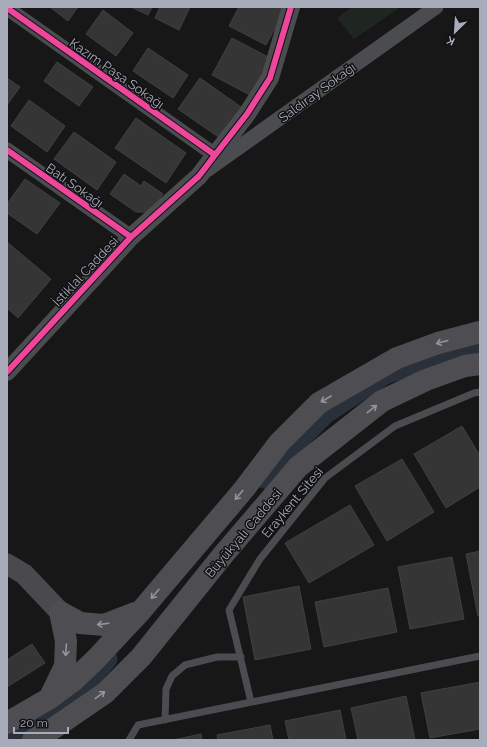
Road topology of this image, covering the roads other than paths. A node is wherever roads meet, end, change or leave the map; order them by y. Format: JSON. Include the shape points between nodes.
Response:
{"nodes":[{"id":1,"x":291,"y":7,"type":"edge"},
{"id":2,"x":436,"y":7,"type":"edge"},
{"id":3,"x":7,"y":8,"type":"edge"},
{"id":4,"x":7,"y":150,"type":"edge"},
{"id":5,"x":215,"y":155,"type":"junction"},
{"id":6,"x":199,"y":176,"type":"junction"},
{"id":7,"x":131,"y":237,"type":"junction"},
{"id":8,"x":480,"y":332,"type":"edge"},
{"id":9,"x":480,"y":364,"type":"edge"},
{"id":10,"x":7,"y":372,"type":"edge"},
{"id":11,"x":480,"y":392,"type":"edge"},
{"id":12,"x":7,"y":564,"type":"edge"},
{"id":13,"x":60,"y":612,"type":"junction"},
{"id":14,"x":140,"y":612,"type":"junction"},
{"id":15,"x":480,"y":656,"type":"edge"},
{"id":16,"x":241,"y":657,"type":"junction"},
{"id":17,"x":50,"y":698,"type":"junction"},
{"id":18,"x":251,"y":702,"type":"junction"},
{"id":19,"x":165,"y":720,"type":"junction"},
{"id":20,"x":7,"y":723,"type":"edge"},
{"id":21,"x":33,"y":740,"type":"edge"},
{"id":22,"x":129,"y":740,"type":"edge"}],
"edges":[{"from":1,"to":5,"type":"street","name":"İstiklal Caddesi","via":[[270,78],[247,114]]},
{"from":2,"to":6,"type":"street","name":"Saldıray Sokağı"},
{"from":3,"to":5,"type":"street","name":"Kazım Paşa Sokağı"},
{"from":4,"to":7,"type":"street","name":"Batı Sokağı"},
{"from":5,"to":6,"type":"street","name":"İstiklal Caddesi"},
{"from":6,"to":7,"type":"street","name":"İstiklal Caddesi"},
{"from":7,"to":10,"type":"street","name":"İstiklal Caddesi"},
{"from":8,"to":14,"type":"highway","one_way":true,"via":[[438,343],[397,358],[319,403],[279,443],[245,488]]},
{"from":21,"to":9,"type":"highway","name":"Büyükyalı Caddesi","one_way":true,"via":[[105,693],[141,657],[298,467],[382,401],[426,380],[464,366]]},
{"from":11,"to":16,"type":"lane","name":"Eraykent Sitesi","via":[[395,426],[325,478],[260,559],[229,610]]},
{"from":12,"to":13,"type":"main road","via":[[24,574]]},
{"from":14,"to":13,"type":"highway","one_way":true,"via":[[104,625],[80,623]]},
{"from":13,"to":17,"type":"highway","one_way":true,"via":[[66,641],[65,666]]},
{"from":14,"to":17,"type":"highway","via":[[95,660]]},
{"from":15,"to":18,"type":"lane"},
{"from":16,"to":18,"type":"lane","name":"Eraykent Sitesi"},
{"from":16,"to":19,"type":"lane","via":[[217,657],[181,667],[172,676],[166,689]]},
{"from":17,"to":20,"type":"highway"},
{"from":18,"to":19,"type":"lane"},
{"from":19,"to":22,"type":"lane","via":[[138,725]]}]}
